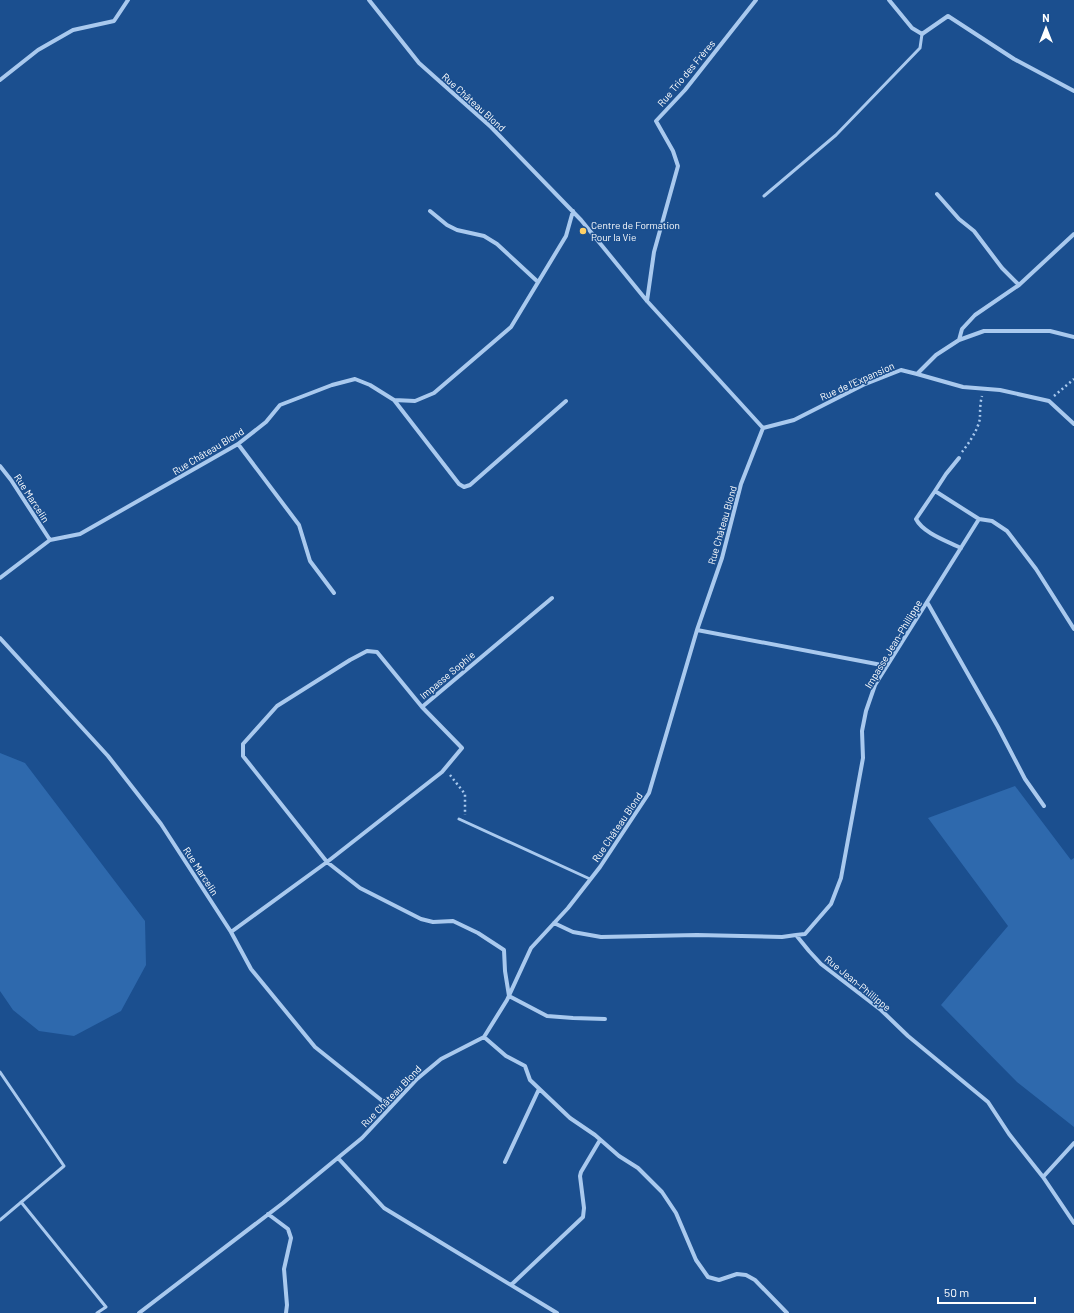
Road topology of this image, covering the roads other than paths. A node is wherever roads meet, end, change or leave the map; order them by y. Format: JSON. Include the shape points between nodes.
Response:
{"nodes":[{"id":1,"x":128,"y":0,"type":"edge"},
{"id":2,"x":369,"y":0,"type":"edge"},
{"id":3,"x":756,"y":0,"type":"edge"},
{"id":4,"x":889,"y":0,"type":"edge"},
{"id":5,"x":922,"y":34,"type":"junction"},
{"id":6,"x":0,"y":80,"type":"edge"},
{"id":7,"x":1074,"y":91,"type":"edge"},
{"id":8,"x":937,"y":194,"type":"dead end"},
{"id":9,"x":764,"y":196,"type":"dead end"},
{"id":10,"x":430,"y":211,"type":"dead end"},
{"id":11,"x":573,"y":211,"type":"junction"},
{"id":12,"x":1074,"y":234,"type":"edge"},
{"id":13,"x":538,"y":282,"type":"junction"},
{"id":14,"x":1019,"y":285,"type":"junction"},
{"id":15,"x":647,"y":301,"type":"junction"},
{"id":16,"x":1074,"y":337,"type":"edge"},
{"id":17,"x":958,"y":340,"type":"junction"},
{"id":18,"x":917,"y":374,"type":"junction"},
{"id":19,"x":394,"y":400,"type":"junction"},
{"id":20,"x":566,"y":401,"type":"dead end"},
{"id":21,"x":1074,"y":424,"type":"edge"},
{"id":22,"x":763,"y":428,"type":"junction"},
{"id":23,"x":238,"y":444,"type":"junction"},
{"id":24,"x":959,"y":458,"type":"road end"},
{"id":25,"x":0,"y":466,"type":"edge"},
{"id":26,"x":935,"y":491,"type":"junction"},
{"id":27,"x":979,"y":519,"type":"junction"},
{"id":28,"x":50,"y":540,"type":"junction"},
{"id":29,"x":961,"y":548,"type":"junction"},
{"id":30,"x":0,"y":578,"type":"edge"},
{"id":31,"x":334,"y":593,"type":"dead end"},
{"id":32,"x":552,"y":598,"type":"dead end"},
{"id":33,"x":927,"y":602,"type":"junction"},
{"id":34,"x":1074,"y":629,"type":"edge"},
{"id":35,"x":697,"y":630,"type":"junction"},
{"id":36,"x":0,"y":638,"type":"edge"},
{"id":37,"x":887,"y":666,"type":"junction"},
{"id":38,"x":422,"y":707,"type":"junction"},
{"id":39,"x":1044,"y":806,"type":"dead end"},
{"id":40,"x":459,"y":819,"type":"dead end"},
{"id":41,"x":327,"y":862,"type":"junction"},
{"id":42,"x":590,"y":879,"type":"junction"},
{"id":43,"x":554,"y":923,"type":"junction"},
{"id":44,"x":231,"y":932,"type":"junction"},
{"id":45,"x":796,"y":935,"type":"junction"},
{"id":46,"x":509,"y":996,"type":"junction"},
{"id":47,"x":605,"y":1019,"type":"dead end"},
{"id":48,"x":484,"y":1037,"type":"junction"},
{"id":49,"x":0,"y":1072,"type":"edge"},
{"id":50,"x":539,"y":1089,"type":"junction"},
{"id":51,"x":390,"y":1107,"type":"junction"},
{"id":52,"x":600,"y":1140,"type":"junction"},
{"id":53,"x":1074,"y":1143,"type":"edge"},
{"id":54,"x":338,"y":1158,"type":"junction"},
{"id":55,"x":505,"y":1162,"type":"dead end"},
{"id":56,"x":1043,"y":1177,"type":"junction"},
{"id":57,"x":21,"y":1202,"type":"junction"},
{"id":58,"x":268,"y":1214,"type":"junction"},
{"id":59,"x":0,"y":1220,"type":"edge"},
{"id":60,"x":1074,"y":1223,"type":"edge"},
{"id":61,"x":511,"y":1285,"type":"junction"},
{"id":62,"x":98,"y":1313,"type":"edge"},
{"id":63,"x":139,"y":1313,"type":"edge"},
{"id":64,"x":286,"y":1313,"type":"edge"},
{"id":65,"x":557,"y":1313,"type":"edge"},
{"id":66,"x":787,"y":1313,"type":"edge"}],
"edges":[{"from":1,"to":6,"type":"street","via":[[114,21],[73,30],[38,50]]},
{"from":2,"to":11,"type":"street","name":"Rue Château Blond","via":[[419,63],[491,127]]},
{"from":3,"to":15,"type":"street","name":"Rue Trio des Frères","via":[[685,90],[656,121],[674,151],[678,166],[654,252]]},
{"from":4,"to":5,"type":"street","via":[[912,28]]},
{"from":5,"to":7,"type":"street","via":[[948,16],[1014,59]]},
{"from":5,"to":9,"type":"lane","via":[[920,48],[836,135]]},
{"from":8,"to":14,"type":"street","via":[[959,219],[974,231],[1002,268]]},
{"from":10,"to":13,"type":"street","via":[[457,230],[484,236]]},
{"from":11,"to":13,"type":"street","name":"Rue Château Blond","via":[[566,236]]},
{"from":11,"to":15,"type":"street","name":"Rue Château Blond"},
{"from":12,"to":14,"type":"street"},
{"from":13,"to":19,"type":"street","name":"Rue Château Blond","via":[[511,327],[434,393],[415,401]]},
{"from":14,"to":17,"type":"street","via":[[975,315],[962,329]]},
{"from":15,"to":22,"type":"street","name":"Rue Château Blond"},
{"from":16,"to":17,"type":"street","via":[[1050,331],[984,331]]},
{"from":17,"to":18,"type":"street","via":[[936,355]]},
{"from":18,"to":21,"type":"street","name":"Rue de l'Expansion","via":[[963,387],[1000,390],[1050,401]]},
{"from":18,"to":22,"type":"street","name":"Rue de l'Expansion","via":[[901,370],[863,385],[794,420]]},
{"from":19,"to":20,"type":"street","via":[[445,468],[464,486],[470,485]]},
{"from":19,"to":23,"type":"street","name":"Rue Château Blond","via":[[355,379],[332,384],[280,405],[266,422]]},
{"from":22,"to":35,"type":"street","name":"Rue Château Blond","via":[[741,484],[722,558]]},
{"from":23,"to":28,"type":"street","name":"Rue Château Blond","via":[[80,534]]},
{"from":23,"to":31,"type":"street","via":[[299,525],[310,561]]},
{"from":24,"to":26,"type":"street"},
{"from":25,"to":28,"type":"street","name":"Rue Marcelin"},
{"from":26,"to":27,"type":"street"},
{"from":26,"to":29,"type":"street","via":[[916,519],[926,530]]},
{"from":27,"to":29,"type":"street","name":"Impasse Jean-Phillippe"},
{"from":27,"to":34,"type":"street","via":[[992,521],[1007,531],[1036,569]]},
{"from":28,"to":30,"type":"street","name":"Rue Château Blond"},
{"from":29,"to":33,"type":"street","name":"Impasse Jean-Phillippe"},
{"from":32,"to":38,"type":"street","name":"Impasse Sophie"},
{"from":33,"to":37,"type":"street","name":"Impasse Jean-Phillippe"},
{"from":33,"to":39,"type":"street","via":[[1025,779]]},
{"from":35,"to":37,"type":"street"},
{"from":35,"to":42,"type":"street","name":"Rue Château Blond","via":[[649,794]]},
{"from":36,"to":44,"type":"street","name":"Rue Marcelin","via":[[108,756],[161,824]]},
{"from":37,"to":45,"type":"street","name":"Impasse Jean-Phillippe","via":[[875,685],[866,711],[862,731],[863,758],[842,878],[831,904],[805,934]]},
{"from":38,"to":41,"type":"street","name":"Impasse Sophie","via":[[462,748],[442,772]]},
{"from":38,"to":41,"type":"street","via":[[377,652],[367,651],[277,706],[242,744],[242,756]]},
{"from":40,"to":42,"type":"lane"},
{"from":41,"to":44,"type":"street","name":"Impasse Sophie"},
{"from":41,"to":46,"type":"street","via":[[360,888],[421,919],[433,922],[453,921],[504,950]]},
{"from":42,"to":43,"type":"street","name":"Rue Château Blond"},
{"from":43,"to":45,"type":"street","via":[[573,932],[601,937]]},
{"from":43,"to":46,"type":"street","name":"Rue Château Blond","via":[[531,948]]},
{"from":44,"to":51,"type":"street","name":"Rue Marcelin","via":[[251,969],[315,1047]]},
{"from":45,"to":56,"type":"street","name":"Rue Jean-Phillippe","via":[[821,964],[881,1010],[908,1036],[988,1102]]},
{"from":46,"to":47,"type":"street","via":[[547,1016]]},
{"from":46,"to":48,"type":"street","name":"Rue Château Blond"},
{"from":48,"to":50,"type":"street","via":[[506,1056],[525,1066],[530,1080]]},
{"from":48,"to":51,"type":"street","name":"Rue Château Blond","via":[[441,1059]]},
{"from":49,"to":57,"type":"lane","via":[[64,1166]]},
{"from":50,"to":52,"type":"street","via":[[570,1118]]},
{"from":50,"to":55,"type":"street"},
{"from":51,"to":54,"type":"street","name":"Rue Château Blond","via":[[362,1138]]},
{"from":52,"to":61,"type":"street","via":[[580,1176],[584,1208],[582,1217]]},
{"from":52,"to":66,"type":"street","via":[[638,1168],[662,1192],[676,1213],[696,1260],[708,1277],[719,1280],[737,1274],[746,1275],[755,1280]]},
{"from":53,"to":56,"type":"street"},
{"from":54,"to":58,"type":"street","name":"Rue Château Blond"},
{"from":54,"to":61,"type":"street","via":[[384,1208]]},
{"from":56,"to":60,"type":"street","name":"Rue Jean-Phillippe"},
{"from":57,"to":59,"type":"lane"},
{"from":57,"to":62,"type":"lane","via":[[106,1307]]},
{"from":58,"to":63,"type":"street","name":"Rue Château Blond"},
{"from":58,"to":64,"type":"street","via":[[288,1229],[291,1238],[284,1269],[288,1305]]},
{"from":61,"to":65,"type":"street"}]}
